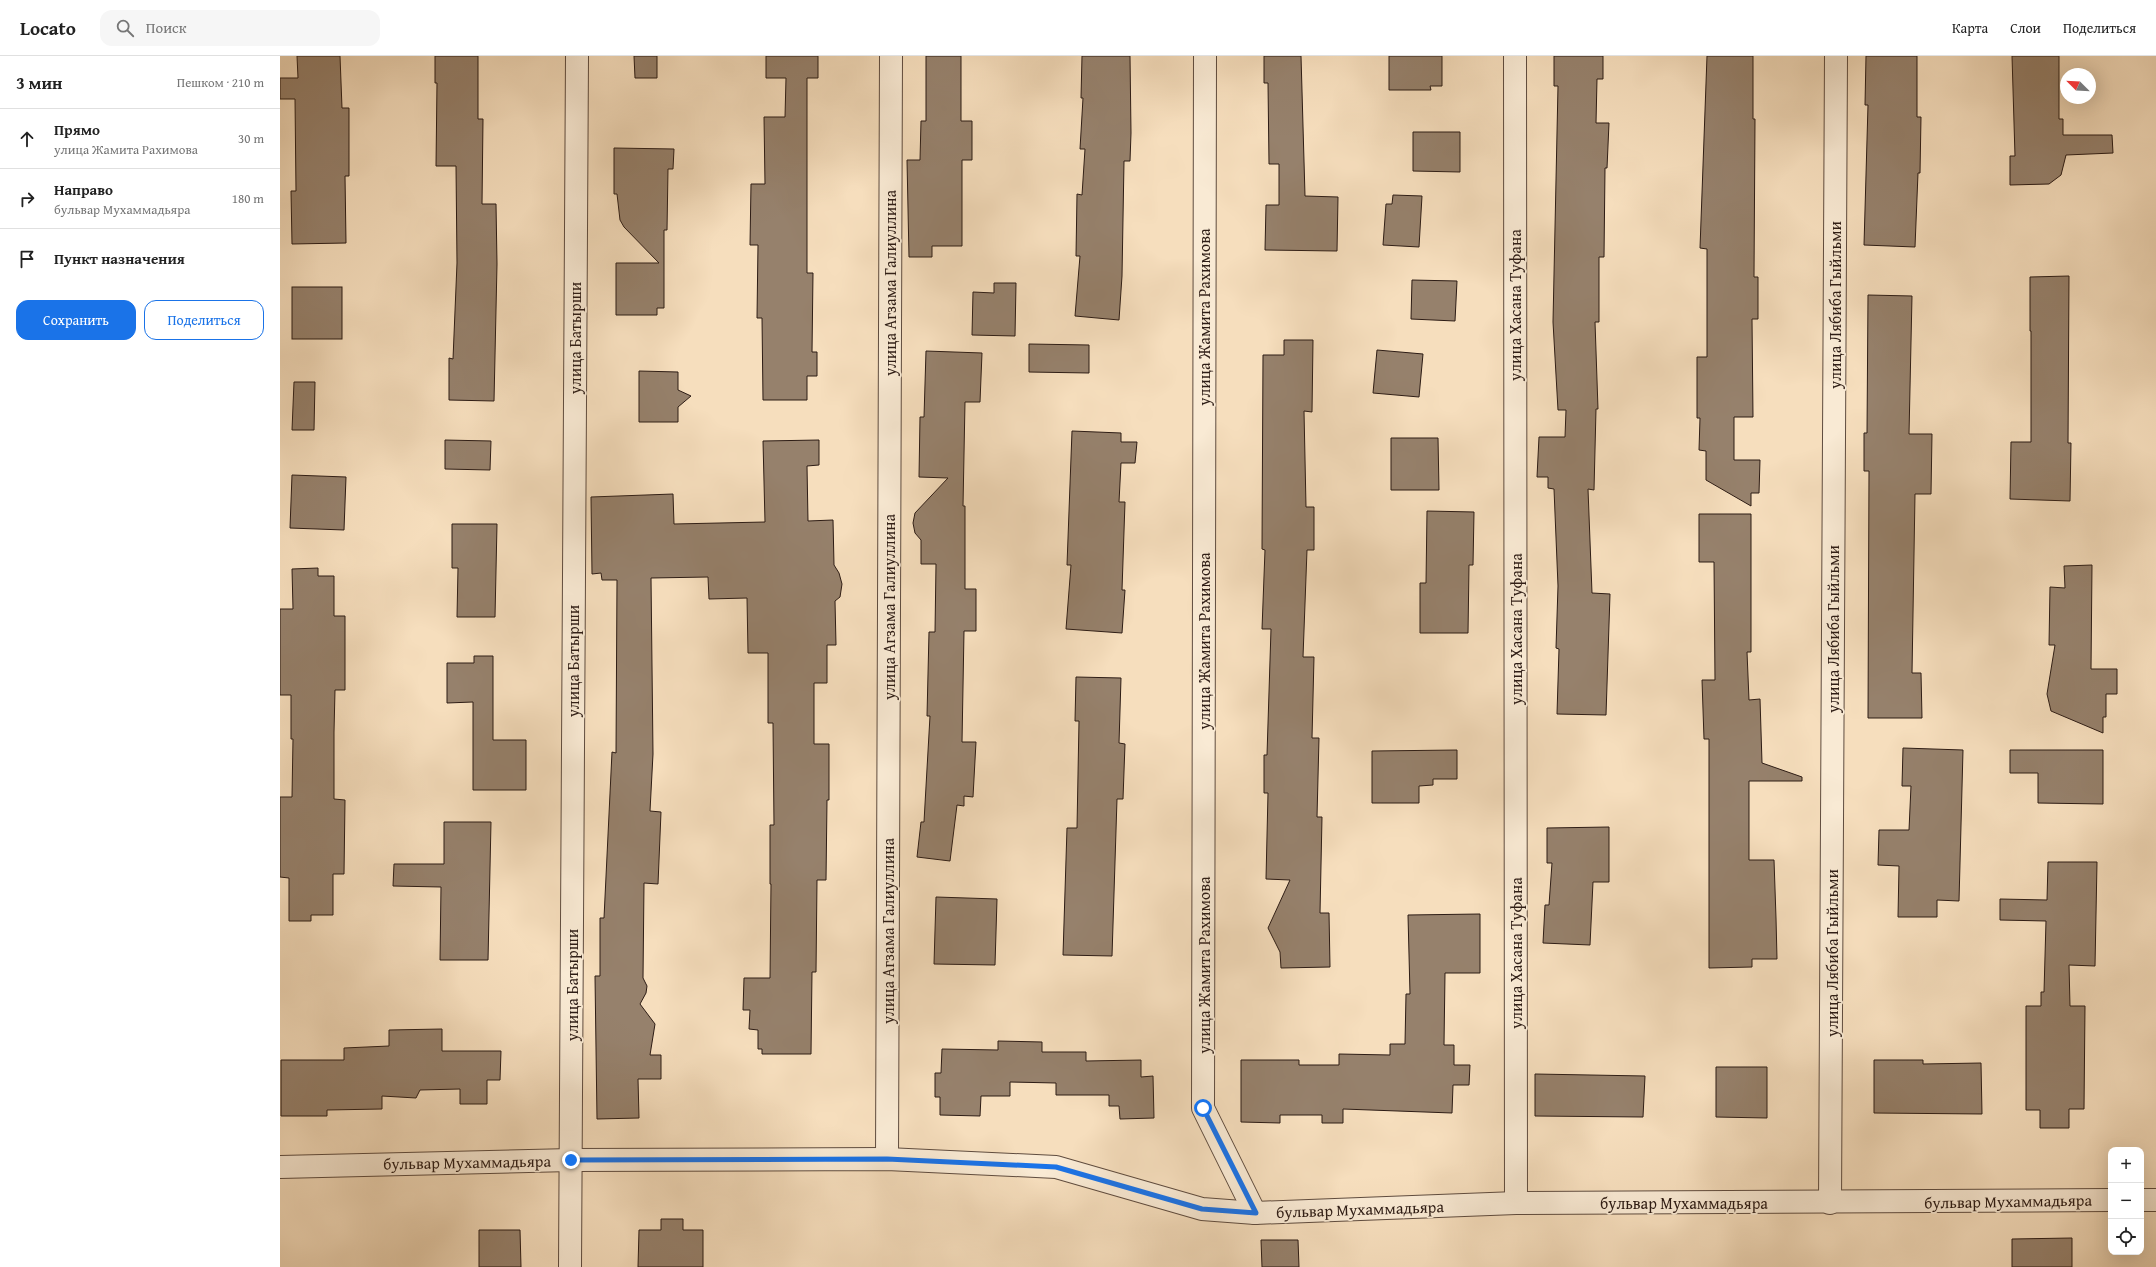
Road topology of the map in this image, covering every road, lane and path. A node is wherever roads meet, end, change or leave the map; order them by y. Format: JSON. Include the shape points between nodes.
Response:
{"nodes":[{"id":1,"x":576,"y":56,"type":"edge"},
{"id":2,"x":891,"y":56,"type":"edge"},
{"id":3,"x":1205,"y":56,"type":"edge"},
{"id":4,"x":1515,"y":56,"type":"edge"},
{"id":5,"x":1836,"y":56,"type":"edge"},
{"id":6,"x":887,"y":1159,"type":"junction"},
{"id":7,"x":571,"y":1160,"type":"junction"},
{"id":8,"x":280,"y":1167,"type":"edge"},
{"id":9,"x":2108,"y":1200,"type":"edge"},
{"id":10,"x":2144,"y":1200,"type":"edge"},
{"id":11,"x":2156,"y":1200,"type":"edge"},
{"id":12,"x":1516,"y":1203,"type":"junction"},
{"id":13,"x":1830,"y":1203,"type":"junction"},
{"id":14,"x":1256,"y":1213,"type":"junction"},
{"id":15,"x":570,"y":1267,"type":"edge"}],
"edges":[{"from":1,"to":7,"type":"street","name":"улица Батырши"},
{"from":2,"to":6,"type":"street","name":"улица Агзама Галиуллина"},
{"from":3,"to":14,"type":"street","name":"улица Жамита Рахимова","via":[[1203,1108]]},
{"from":4,"to":12,"type":"street","name":"улица Хасана Туфана"},
{"from":5,"to":13,"type":"street","name":"улица Лябиба Гыйльми"},
{"from":6,"to":7,"type":"street","name":"бульвар Мухаммадьяра"},
{"from":6,"to":14,"type":"street","name":"бульвар Мухаммадьяра","via":[[1056,1167],[1202,1209]]},
{"from":7,"to":8,"type":"street","name":"бульвар Мухаммадьяра"},
{"from":7,"to":15,"type":"street","name":"улица Батырши"},
{"from":9,"to":13,"type":"street","name":"бульвар Мухаммадьяра"},
{"from":10,"to":11,"type":"street"},
{"from":12,"to":13,"type":"street","name":"бульвар Мухаммадьяра"},
{"from":12,"to":14,"type":"street","name":"бульвар Мухаммадьяра"}]}
